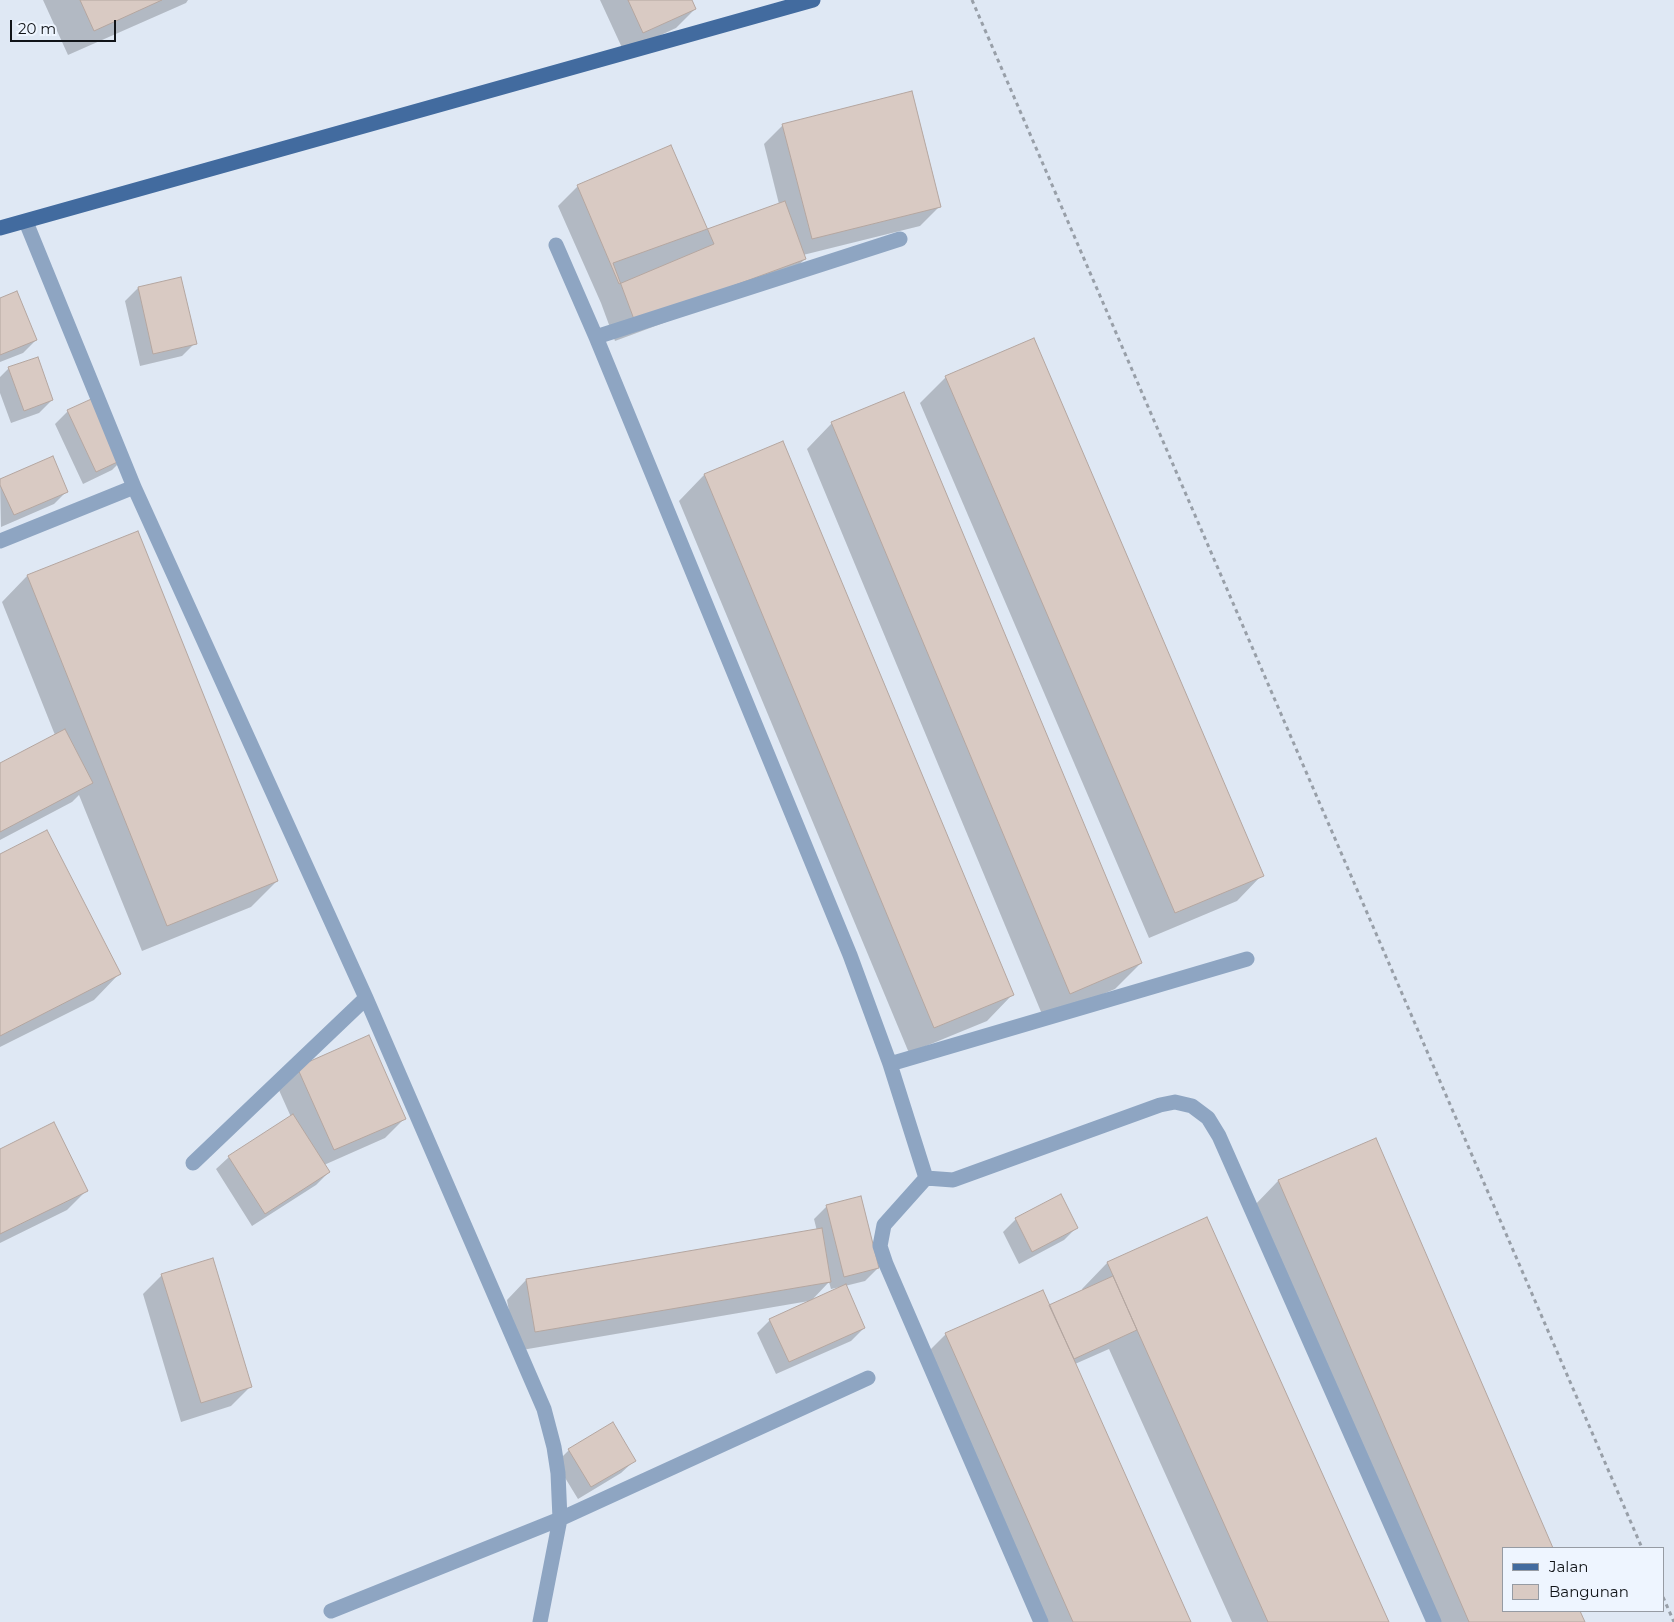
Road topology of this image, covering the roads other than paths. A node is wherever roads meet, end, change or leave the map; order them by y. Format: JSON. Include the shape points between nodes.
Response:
{"nodes":[{"id":1,"x":814,"y":0,"type":"edge"},
{"id":2,"x":26,"y":222,"type":"junction"},
{"id":3,"x":0,"y":228,"type":"edge"},
{"id":4,"x":900,"y":239,"type":"dead end"},
{"id":5,"x":556,"y":245,"type":"dead end"},
{"id":6,"x":596,"y":337,"type":"junction"},
{"id":7,"x":134,"y":487,"type":"junction"},
{"id":8,"x":0,"y":540,"type":"edge"},
{"id":9,"x":1248,"y":959,"type":"dead end"},
{"id":10,"x":366,"y":998,"type":"junction"},
{"id":11,"x":890,"y":1064,"type":"junction"},
{"id":12,"x":193,"y":1163,"type":"dead end"},
{"id":13,"x":926,"y":1178,"type":"junction"},
{"id":14,"x":868,"y":1378,"type":"dead end"},
{"id":15,"x":560,"y":1519,"type":"junction"},
{"id":16,"x":330,"y":1612,"type":"dead end"},
{"id":17,"x":540,"y":1622,"type":"edge"},
{"id":18,"x":1041,"y":1622,"type":"edge"},
{"id":19,"x":1434,"y":1622,"type":"edge"}],
"edges":[{"from":1,"to":2,"type":"main road"},
{"from":2,"to":3,"type":"main road"},
{"from":2,"to":7,"type":"lane"},
{"from":4,"to":6,"type":"lane"},
{"from":5,"to":6,"type":"lane"},
{"from":6,"to":11,"type":"lane","via":[[850,955]]},
{"from":7,"to":8,"type":"lane"},
{"from":7,"to":10,"type":"lane"},
{"from":9,"to":11,"type":"lane"},
{"from":10,"to":12,"type":"lane"},
{"from":10,"to":15,"type":"lane","via":[[544,1409],[558,1473]]},
{"from":11,"to":13,"type":"lane"},
{"from":13,"to":18,"type":"lane","via":[[884,1225],[880,1246]]},
{"from":13,"to":19,"type":"lane","via":[[953,1180],[1160,1105],[1175,1102],[1192,1106],[1208,1118],[1219,1136]]},
{"from":14,"to":15,"type":"lane"},
{"from":15,"to":16,"type":"lane"},
{"from":15,"to":17,"type":"lane"}]}
